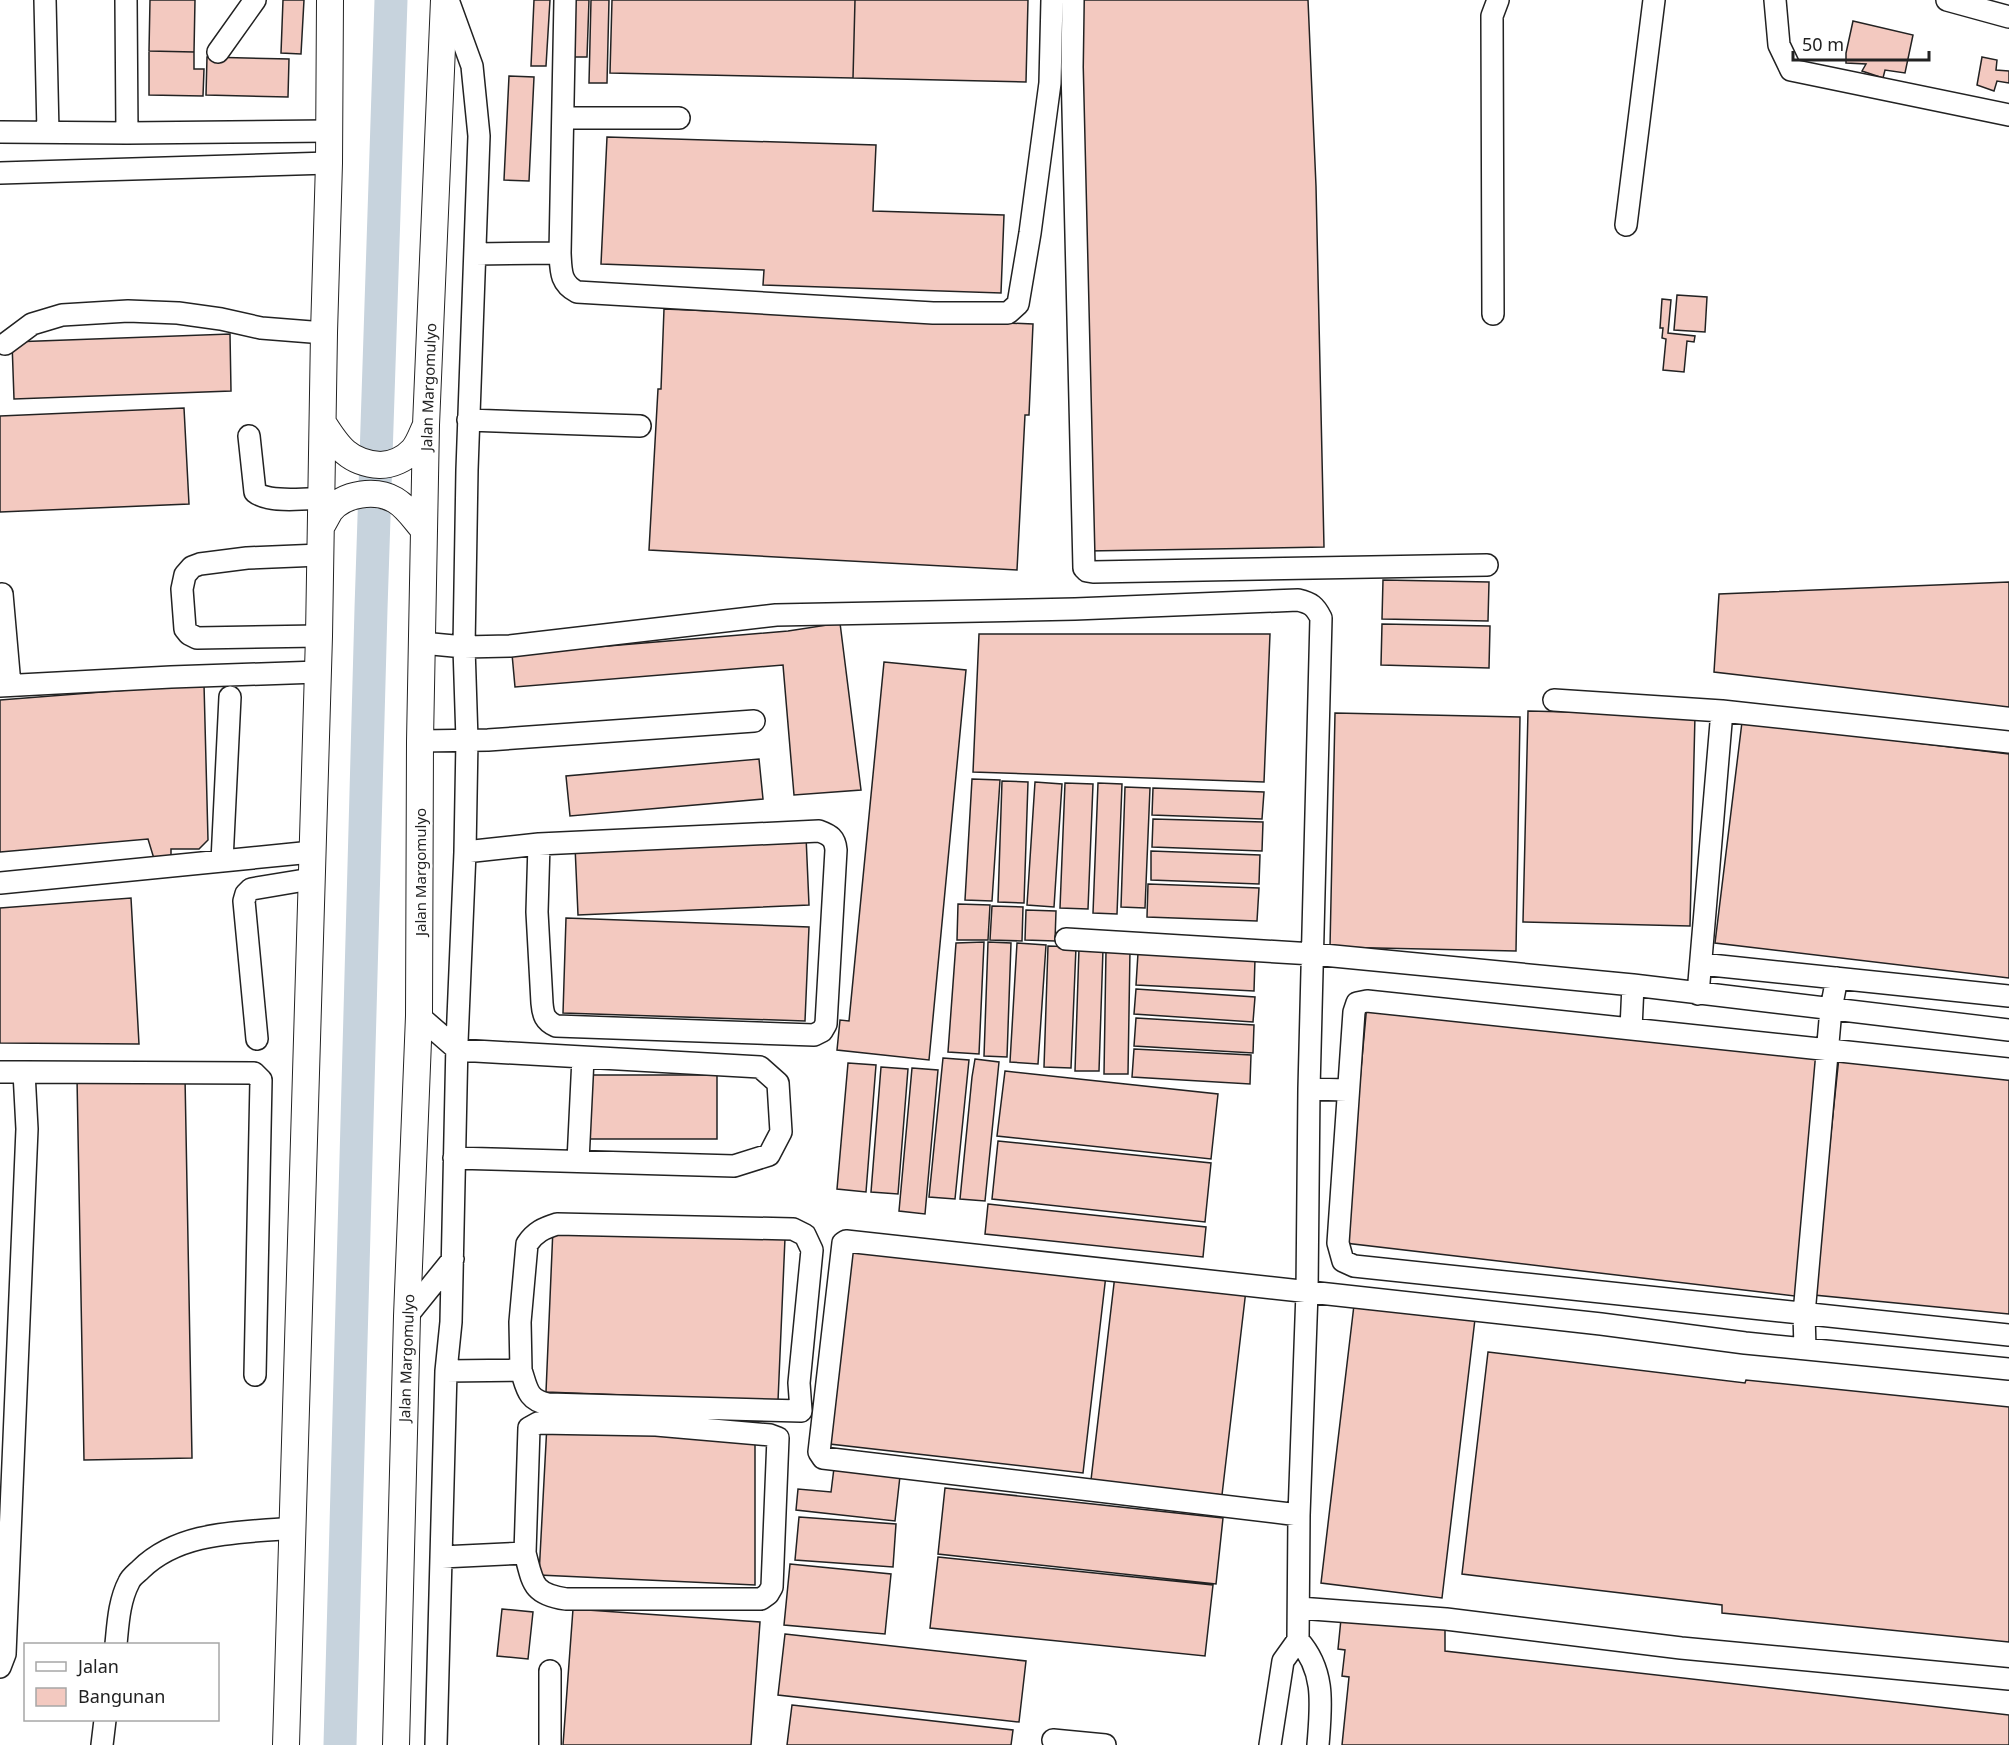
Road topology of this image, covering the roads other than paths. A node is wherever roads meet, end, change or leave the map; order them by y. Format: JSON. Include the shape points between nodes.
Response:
{"nodes":[{"id":1,"x":45,"y":0,"type":"edge"},
{"id":2,"x":126,"y":0,"type":"edge"},
{"id":3,"x":255,"y":0,"type":"edge"},
{"id":4,"x":330,"y":0,"type":"edge"},
{"id":5,"x":446,"y":0,"type":"edge"},
{"id":6,"x":565,"y":0,"type":"edge"},
{"id":7,"x":1052,"y":0,"type":"edge"},
{"id":8,"x":1073,"y":0,"type":"edge"},
{"id":9,"x":1498,"y":0,"type":"edge"},
{"id":10,"x":1654,"y":0,"type":"edge"},
{"id":11,"x":1775,"y":0,"type":"edge"},
{"id":12,"x":1947,"y":0,"type":"edge"},
{"id":13,"x":2009,"y":17,"type":"edge"},
{"id":14,"x":218,"y":52,"type":"dead end"},
{"id":15,"x":2009,"y":115,"type":"edge"},
{"id":16,"x":563,"y":118,"type":"junction"},
{"id":17,"x":679,"y":118,"type":"dead end"},
{"id":18,"x":329,"y":131,"type":"junction"},
{"id":19,"x":0,"y":132,"type":"edge"},
{"id":20,"x":48,"y":132,"type":"junction"},
{"id":21,"x":127,"y":133,"type":"junction"},
{"id":22,"x":329,"y":163,"type":"junction"},
{"id":23,"x":0,"y":173,"type":"edge"},
{"id":24,"x":1626,"y":225,"type":"dead end"},
{"id":25,"x":560,"y":253,"type":"junction"},
{"id":26,"x":475,"y":254,"type":"junction"},
{"id":27,"x":1493,"y":314,"type":"dead end"},
{"id":28,"x":324,"y":333,"type":"junction"},
{"id":29,"x":5,"y":344,"type":"dead end"},
{"id":30,"x":468,"y":420,"type":"junction"},
{"id":31,"x":640,"y":426,"type":"dead end"},
{"id":32,"x":328,"y":431,"type":"junction"},
{"id":33,"x":422,"y":434,"type":"junction"},
{"id":34,"x":249,"y":436,"type":"dead end"},
{"id":35,"x":325,"y":512,"type":"junction"},
{"id":36,"x":420,"y":525,"type":"junction"},
{"id":37,"x":320,"y":555,"type":"junction"},
{"id":38,"x":1487,"y":565,"type":"dead end"},
{"id":39,"x":2,"y":594,"type":"dead end"},
{"id":40,"x":319,"y":636,"type":"junction"},
{"id":41,"x":422,"y":643,"type":"junction"},
{"id":42,"x":464,"y":647,"type":"junction"},
{"id":43,"x":318,"y":672,"type":"junction"},
{"id":44,"x":5,"y":686,"type":"edge"},
{"id":45,"x":230,"y":697,"type":"dead end"},
{"id":46,"x":1554,"y":700,"type":"dead end"},
{"id":47,"x":1722,"y":711,"type":"junction"},
{"id":48,"x":754,"y":721,"type":"dead end"},
{"id":49,"x":420,"y":741,"type":"junction"},
{"id":50,"x":467,"y":741,"type":"junction"},
{"id":51,"x":2009,"y":742,"type":"edge"},
{"id":52,"x":539,"y":844,"type":"junction"},
{"id":53,"x":312,"y":852,"type":"junction"},
{"id":54,"x":465,"y":852,"type":"junction"},
{"id":55,"x":222,"y":861,"type":"junction"},
{"id":56,"x":311,"y":879,"type":"junction"},
{"id":57,"x":0,"y":883,"type":"edge"},
{"id":58,"x":1066,"y":939,"type":"dead end"},
{"id":59,"x":1313,"y":954,"type":"junction"},
{"id":60,"x":1701,"y":964,"type":"junction"},
{"id":61,"x":1837,"y":978,"type":"junction"},
{"id":62,"x":1633,"y":985,"type":"junction"},
{"id":63,"x":1698,"y":994,"type":"junction"},
{"id":64,"x":2002,"y":995,"type":"edge"},
{"id":65,"x":1831,"y":1009,"type":"junction"},
{"id":66,"x":419,"y":1016,"type":"junction"},
{"id":67,"x":1631,"y":1029,"type":"junction"},
{"id":68,"x":2000,"y":1029,"type":"edge"},
{"id":69,"x":257,"y":1039,"type":"dead end"},
{"id":70,"x":458,"y":1050,"type":"junction"},
{"id":71,"x":1828,"y":1050,"type":"junction"},
{"id":72,"x":583,"y":1058,"type":"junction"},
{"id":73,"x":2009,"y":1068,"type":"edge"},
{"id":74,"x":0,"y":1072,"type":"edge"},
{"id":75,"x":24,"y":1072,"type":"junction"},
{"id":76,"x":1309,"y":1089,"type":"junction"},
{"id":77,"x":1347,"y":1090,"type":"junction"},
{"id":78,"x":454,"y":1158,"type":"junction"},
{"id":79,"x":578,"y":1161,"type":"junction"},
{"id":80,"x":453,"y":1259,"type":"junction"},
{"id":81,"x":1307,"y":1292,"type":"junction"},
{"id":82,"x":1604,"y":1293,"type":"junction"},
{"id":83,"x":1804,"y":1314,"type":"junction"},
{"id":84,"x":408,"y":1316,"type":"junction"},
{"id":85,"x":1601,"y":1324,"type":"junction"},
{"id":86,"x":1974,"y":1331,"type":"junction"},
{"id":87,"x":2009,"y":1335,"type":"edge"},
{"id":88,"x":1805,"y":1348,"type":"junction"},
{"id":89,"x":1971,"y":1365,"type":"junction"},
{"id":90,"x":2009,"y":1369,"type":"edge"},
{"id":91,"x":521,"y":1370,"type":"junction"},
{"id":92,"x":446,"y":1371,"type":"junction"},
{"id":93,"x":255,"y":1375,"type":"dead end"},
{"id":94,"x":1299,"y":1515,"type":"junction"},
{"id":95,"x":293,"y":1528,"type":"junction"},
{"id":96,"x":525,"y":1553,"type":"junction"},
{"id":97,"x":442,"y":1557,"type":"junction"},
{"id":98,"x":1299,"y":1608,"type":"junction"},
{"id":99,"x":1298,"y":1640,"type":"junction"},
{"id":100,"x":116,"y":1643,"type":"edge"},
{"id":101,"x":0,"y":1667,"type":"edge"},
{"id":102,"x":550,"y":1671,"type":"dead end"},
{"id":103,"x":2009,"y":1678,"type":"edge"},
{"id":104,"x":105,"y":1721,"type":"edge"},
{"id":105,"x":1053,"y":1740,"type":"dead end"},
{"id":106,"x":102,"y":1745,"type":"edge"},
{"id":107,"x":286,"y":1745,"type":"edge"},
{"id":108,"x":396,"y":1745,"type":"edge"},
{"id":109,"x":436,"y":1745,"type":"edge"},
{"id":110,"x":550,"y":1745,"type":"edge"},
{"id":111,"x":1105,"y":1745,"type":"edge"},
{"id":112,"x":1270,"y":1745,"type":"edge"},
{"id":113,"x":1317,"y":1745,"type":"edge"}],
"edges":[{"from":1,"to":20,"type":"street"},
{"from":2,"to":21,"type":"street"},
{"from":3,"to":14,"type":"street"},
{"from":4,"to":18,"type":"main road"},
{"from":5,"to":26,"type":"street","via":[[472,66],[479,136]]},
{"from":5,"to":33,"type":"main road","name":"Jalan Margomulyo"},
{"from":6,"to":16,"type":"street"},
{"from":7,"to":25,"type":"street","via":[[1050,83],[1030,233],[1018,304],[1008,313],[933,313],[577,292],[565,284],[561,275]]},
{"from":8,"to":38,"type":"street","via":[[1084,568],[1093,572]]},
{"from":9,"to":27,"type":"street","via":[[1492,16]]},
{"from":10,"to":24,"type":"street"},
{"from":11,"to":15,"type":"street","via":[[1779,45],[1791,70]]},
{"from":12,"to":13,"type":"street"},
{"from":16,"to":17,"type":"street"},
{"from":16,"to":25,"type":"street"},
{"from":18,"to":21,"type":"street"},
{"from":18,"to":22,"type":"main road"},
{"from":19,"to":20,"type":"street"},
{"from":20,"to":21,"type":"street"},
{"from":22,"to":23,"type":"street"},
{"from":22,"to":28,"type":"main road"},
{"from":25,"to":26,"type":"street"},
{"from":26,"to":30,"type":"street"},
{"from":28,"to":29,"type":"street","via":[[261,328],[178,313],[128,311],[62,315],[32,324]]},
{"from":28,"to":32,"type":"main road"},
{"from":30,"to":31,"type":"street"},
{"from":30,"to":42,"type":"street"},
{"from":32,"to":33,"type":"main road","via":[[356,461],[386,465],[413,450]]},
{"from":32,"to":35,"type":"main road"},
{"from":33,"to":36,"type":"main road","name":"Jalan Margomulyo"},
{"from":34,"to":35,"type":"street","via":[[255,492]]},
{"from":35,"to":36,"type":"main road","via":[[353,496],[373,493],[396,501]]},
{"from":35,"to":37,"type":"main road"},
{"from":36,"to":41,"type":"main road","name":"Jalan Margomulyo"},
{"from":37,"to":40,"type":"main road"},
{"from":37,"to":40,"type":"street","via":[[200,564],[185,575],[182,589],[185,629],[197,638]]},
{"from":39,"to":44,"type":"street"},
{"from":40,"to":43,"type":"main road"},
{"from":41,"to":42,"type":"street"},
{"from":41,"to":49,"type":"main road","name":"Jalan Margomulyo"},
{"from":42,"to":50,"type":"street"},
{"from":42,"to":59,"type":"street","via":[[510,646],[776,615],[1308,602],[1316,607],[1321,618]]},
{"from":43,"to":44,"type":"street"},
{"from":43,"to":53,"type":"main road"},
{"from":45,"to":55,"type":"street"},
{"from":46,"to":47,"type":"street"},
{"from":47,"to":51,"type":"street"},
{"from":47,"to":60,"type":"street"},
{"from":48,"to":50,"type":"street"},
{"from":49,"to":50,"type":"street"},
{"from":49,"to":66,"type":"main road","name":"Jalan Margomulyo"},
{"from":50,"to":54,"type":"street"},
{"from":52,"to":52,"type":"street","via":[[819,831],[830,835],[836,841],[836,850],[826,1024],[822,1031],[813,1035],[556,1026],[548,1022],[543,1015],[537,912]]},
{"from":52,"to":54,"type":"street"},
{"from":53,"to":55,"type":"street"},
{"from":53,"to":56,"type":"main road"},
{"from":54,"to":70,"type":"street"},
{"from":55,"to":57,"type":"street"},
{"from":56,"to":69,"type":"street","via":[[251,889],[246,894]]},
{"from":56,"to":95,"type":"main road"},
{"from":58,"to":59,"type":"street"},
{"from":59,"to":62,"type":"street"},
{"from":59,"to":76,"type":"street"},
{"from":60,"to":61,"type":"street"},
{"from":60,"to":63,"type":"street"},
{"from":61,"to":64,"type":"street"},
{"from":61,"to":65,"type":"street"},
{"from":62,"to":63,"type":"street"},
{"from":62,"to":67,"type":"street"},
{"from":63,"to":65,"type":"street"},
{"from":64,"to":68,"type":"street"},
{"from":65,"to":68,"type":"street"},
{"from":65,"to":71,"type":"street"},
{"from":66,"to":70,"type":"street"},
{"from":66,"to":84,"type":"main road","name":"Jalan Margomulyo"},
{"from":67,"to":71,"type":"street"},
{"from":67,"to":77,"type":"street","via":[[1367,1000],[1358,1003],[1354,1012]]},
{"from":70,"to":72,"type":"street"},
{"from":70,"to":78,"type":"street"},
{"from":71,"to":73,"type":"street"},
{"from":71,"to":83,"type":"street"},
{"from":72,"to":79,"type":"street"},
{"from":72,"to":79,"type":"street","via":[[760,1067],[777,1083],[781,1132],[769,1155],[734,1166]]},
{"from":74,"to":75,"type":"street"},
{"from":75,"to":93,"type":"street","via":[[254,1073],[261,1080]]},
{"from":75,"to":101,"type":"street","via":[[26,1185],[5,1654]]},
{"from":76,"to":77,"type":"street"},
{"from":76,"to":81,"type":"street"},
{"from":77,"to":82,"type":"street","via":[[1338,1243],[1343,1261],[1354,1266]]},
{"from":78,"to":79,"type":"street"},
{"from":78,"to":80,"type":"street"},
{"from":80,"to":84,"type":"street"},
{"from":80,"to":92,"type":"street"},
{"from":81,"to":85,"type":"street"},
{"from":81,"to":94,"type":"street"},
{"from":81,"to":94,"type":"street","via":[[846,1241],[842,1244],[819,1452],[823,1458]]},
{"from":82,"to":83,"type":"street"},
{"from":82,"to":85,"type":"street"},
{"from":83,"to":86,"type":"street"},
{"from":83,"to":88,"type":"street"},
{"from":84,"to":108,"type":"main road","name":"Jalan Margomulyo"},
{"from":85,"to":88,"type":"street"},
{"from":86,"to":87,"type":"street"},
{"from":86,"to":89,"type":"street"},
{"from":88,"to":89,"type":"street"},
{"from":89,"to":90,"type":"street"},
{"from":91,"to":91,"type":"street","via":[[526,1244],[544,1228],[557,1224],[793,1229],[805,1235],[812,1250],[799,1383],[801,1411],[548,1404],[531,1398]]},
{"from":91,"to":92,"type":"street"},
{"from":92,"to":97,"type":"street"},
{"from":94,"to":98,"type":"street"},
{"from":95,"to":100,"type":"street","via":[[203,1537],[150,1560],[129,1580],[122,1598]]},
{"from":95,"to":107,"type":"main road"},
{"from":96,"to":96,"type":"street","via":[[533,1583],[549,1596],[761,1599],[772,1587],[777,1438],[656,1425],[533,1424],[529,1428]]},
{"from":96,"to":97,"type":"street"},
{"from":97,"to":109,"type":"street"},
{"from":98,"to":99,"type":"street"},
{"from":98,"to":103,"type":"street","via":[[1446,1619],[1681,1648]]},
{"from":99,"to":112,"type":"street","via":[[1283,1662]]},
{"from":99,"to":113,"type":"street","via":[[1308,1651],[1320,1683]]},
{"from":102,"to":110,"type":"street"},
{"from":104,"to":106,"type":"street"},
{"from":105,"to":111,"type":"street"}]}
